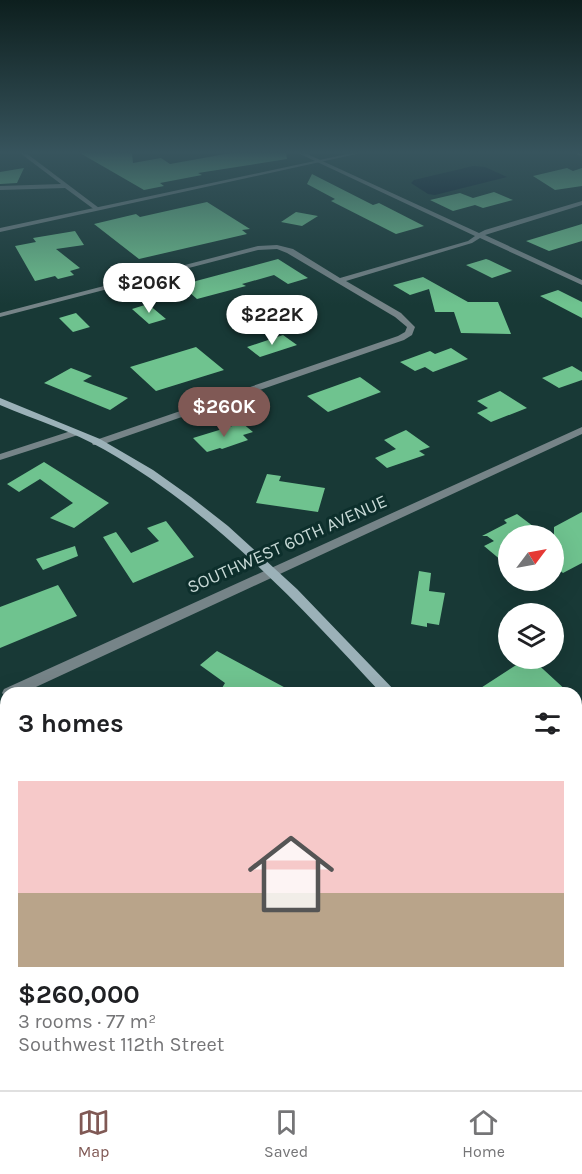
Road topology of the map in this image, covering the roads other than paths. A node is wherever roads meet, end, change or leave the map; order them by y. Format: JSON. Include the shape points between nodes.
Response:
{"nodes":[{"id":1,"x":90,"y":204,"type":"edge"},
{"id":2,"x":121,"y":204,"type":"edge"},
{"id":3,"x":411,"y":204,"type":"edge"},
{"id":4,"x":579,"y":204,"type":"edge"},
{"id":5,"x":97,"y":209,"type":"junction"},
{"id":6,"x":0,"y":230,"type":"edge"},
{"id":7,"x":480,"y":236,"type":"junction"},
{"id":8,"x":340,"y":280,"type":"junction"},
{"id":9,"x":582,"y":283,"type":"edge"},
{"id":10,"x":0,"y":315,"type":"edge"},
{"id":11,"x":0,"y":401,"type":"edge"},
{"id":12,"x":582,"y":430,"type":"edge"},
{"id":13,"x":74,"y":433,"type":"junction"},
{"id":14,"x":97,"y":443,"type":"junction"},
{"id":15,"x":0,"y":457,"type":"edge"},
{"id":16,"x":273,"y":572,"type":"junction"},
{"id":17,"x":22,"y":687,"type":"edge"},
{"id":18,"x":384,"y":687,"type":"edge"}],
"edges":[{"from":1,"to":5,"type":"street"},
{"from":2,"to":5,"type":"street"},
{"from":3,"to":7,"type":"street"},
{"from":4,"to":7,"type":"street"},
{"from":5,"to":6,"type":"street"},
{"from":7,"to":8,"type":"street"},
{"from":7,"to":9,"type":"street"},
{"from":8,"to":10,"type":"street","via":[[290,251],[274,247],[254,249]]},
{"from":8,"to":14,"type":"street","via":[[405,319],[411,330],[401,338]]},
{"from":11,"to":13,"type":"main road"},
{"from":12,"to":16,"type":"street","name":"SOUTHWEST 60TH AVENUE"},
{"from":13,"to":14,"type":"main road"},
{"from":13,"to":15,"type":"street"},
{"from":14,"to":16,"type":"main road","via":[[172,491]]},
{"from":16,"to":17,"type":"street","name":"SOUTHWEST 60TH AVENUE"},
{"from":16,"to":18,"type":"main road"}]}
